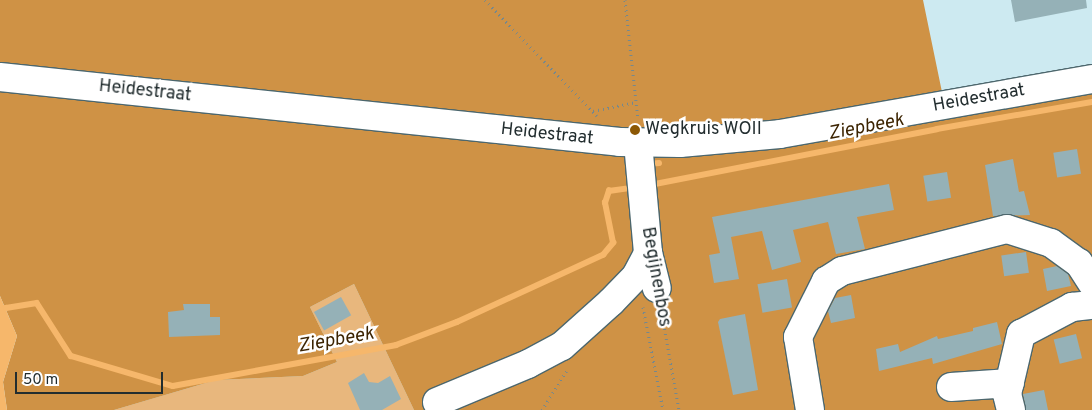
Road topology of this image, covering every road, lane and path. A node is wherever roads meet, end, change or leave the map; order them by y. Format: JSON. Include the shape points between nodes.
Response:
{"nodes":[{"id":1,"x":485,"y":0,"type":"edge"},
{"id":2,"x":625,"y":0,"type":"edge"},
{"id":3,"x":0,"y":77,"type":"edge"},
{"id":4,"x":1092,"y":79,"type":"edge"},
{"id":5,"x":636,"y":102,"type":"junction"},
{"id":6,"x":592,"y":111,"type":"junction"},
{"id":7,"x":599,"y":117,"type":"dead end"},
{"id":8,"x":638,"y":143,"type":"junction"},
{"id":9,"x":652,"y":271,"type":"junction"},
{"id":10,"x":1092,"y":283,"type":"edge"},
{"id":11,"x":1092,"y":305,"type":"edge"},
{"id":12,"x":951,"y":388,"type":"dead end"},
{"id":13,"x":1010,"y":397,"type":"edge"},
{"id":14,"x":437,"y":402,"type":"dead end"},
{"id":15,"x":663,"y":410,"type":"edge"},
{"id":16,"x":679,"y":410,"type":"edge"},
{"id":17,"x":810,"y":410,"type":"edge"}],
"edges":[{"from":1,"to":6,"type":"path"},
{"from":2,"to":5,"type":"path"},
{"from":3,"to":8,"type":"street","name":"Heidestraat"},
{"from":4,"to":8,"type":"street","name":"Heidestraat","via":[[780,134]]},
{"from":5,"to":6,"type":"path"},
{"from":5,"to":8,"type":"path"},
{"from":6,"to":7,"type":"path"},
{"from":8,"to":9,"type":"street","name":"Begijnenbos"},
{"from":9,"to":14,"type":"street","via":[[636,276],[562,346],[528,364]]},
{"from":9,"to":15,"type":"path","via":[[641,298]]},
{"from":9,"to":16,"type":"path","name":"Begijnenbos"},
{"from":10,"to":17,"type":"street","via":[[1079,263],[1051,243],[1007,229],[842,271],[826,281],[798,337]]},
{"from":11,"to":13,"type":"street","via":[[1072,307],[1021,334]]},
{"from":12,"to":13,"type":"street"}]}
